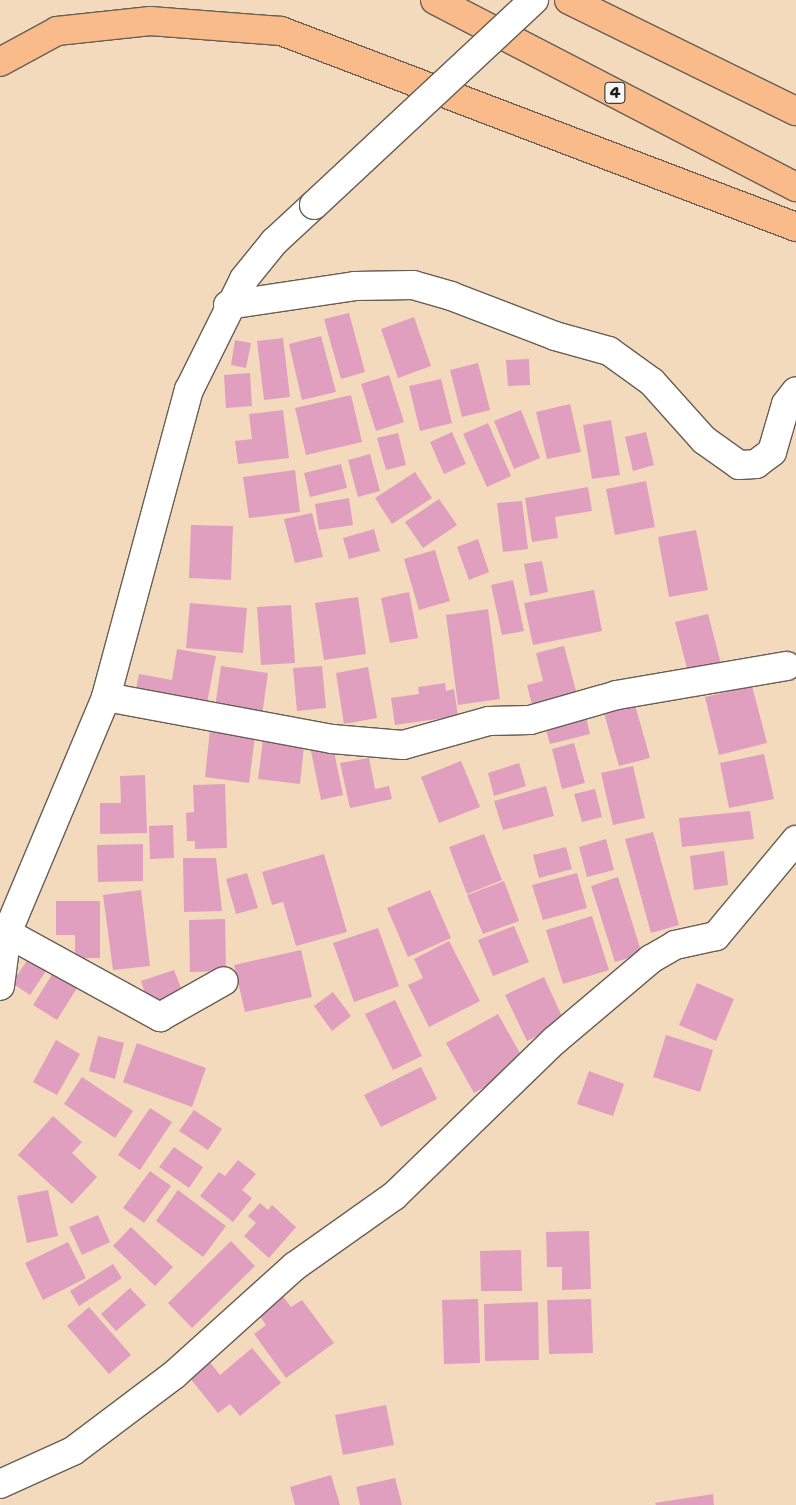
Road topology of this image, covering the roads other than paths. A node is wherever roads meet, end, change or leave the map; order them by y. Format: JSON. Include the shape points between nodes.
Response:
{"nodes":[{"id":1,"x":435,"y":0,"type":"edge"},
{"id":2,"x":534,"y":0,"type":"edge"},
{"id":3,"x":570,"y":0,"type":"edge"},
{"id":4,"x":590,"y":0,"type":"edge"},
{"id":5,"x":684,"y":58,"type":"junction"},
{"id":6,"x":0,"y":62,"type":"edge"},
{"id":7,"x":796,"y":111,"type":"edge"},
{"id":8,"x":796,"y":187,"type":"edge"},
{"id":9,"x":796,"y":227,"type":"edge"},
{"id":10,"x":228,"y":305,"type":"junction"},
{"id":11,"x":796,"y":391,"type":"edge"},
{"id":12,"x":787,"y":666,"type":"dead end"},
{"id":13,"x":106,"y":697,"type":"junction"},
{"id":14,"x":796,"y":840,"type":"edge"},
{"id":15,"x":7,"y":933,"type":"junction"},
{"id":16,"x":224,"y":981,"type":"dead end"},
{"id":17,"x":0,"y":986,"type":"edge"},
{"id":18,"x":0,"y":1484,"type":"edge"}],
"edges":[{"from":1,"to":8,"type":"highway","number":"4"},
{"from":2,"to":10,"type":"street","bridge":true,"via":[[274,242]]},
{"from":3,"to":5,"type":"highway"},
{"from":4,"to":5,"type":"highway"},
{"from":5,"to":7,"type":"highway"},
{"from":6,"to":9,"type":"highway","via":[[57,31],[75,29],[150,21],[281,31]]},
{"from":10,"to":11,"type":"street","via":[[355,286],[413,285],[452,296],[555,336],[609,351],[652,382],[704,440],[739,465],[756,464],[772,452],[786,404]]},
{"from":10,"to":13,"type":"street","via":[[189,390]]},
{"from":12,"to":13,"type":"street","via":[[617,695],[530,720],[489,721],[403,745],[332,739]]},
{"from":13,"to":15,"type":"street"},
{"from":14,"to":18,"type":"street","via":[[716,936],[675,944],[651,960],[554,1041],[394,1196],[295,1266],[182,1368],[73,1451]]},
{"from":15,"to":16,"type":"street","via":[[160,1017]]},
{"from":15,"to":17,"type":"street"}]}
